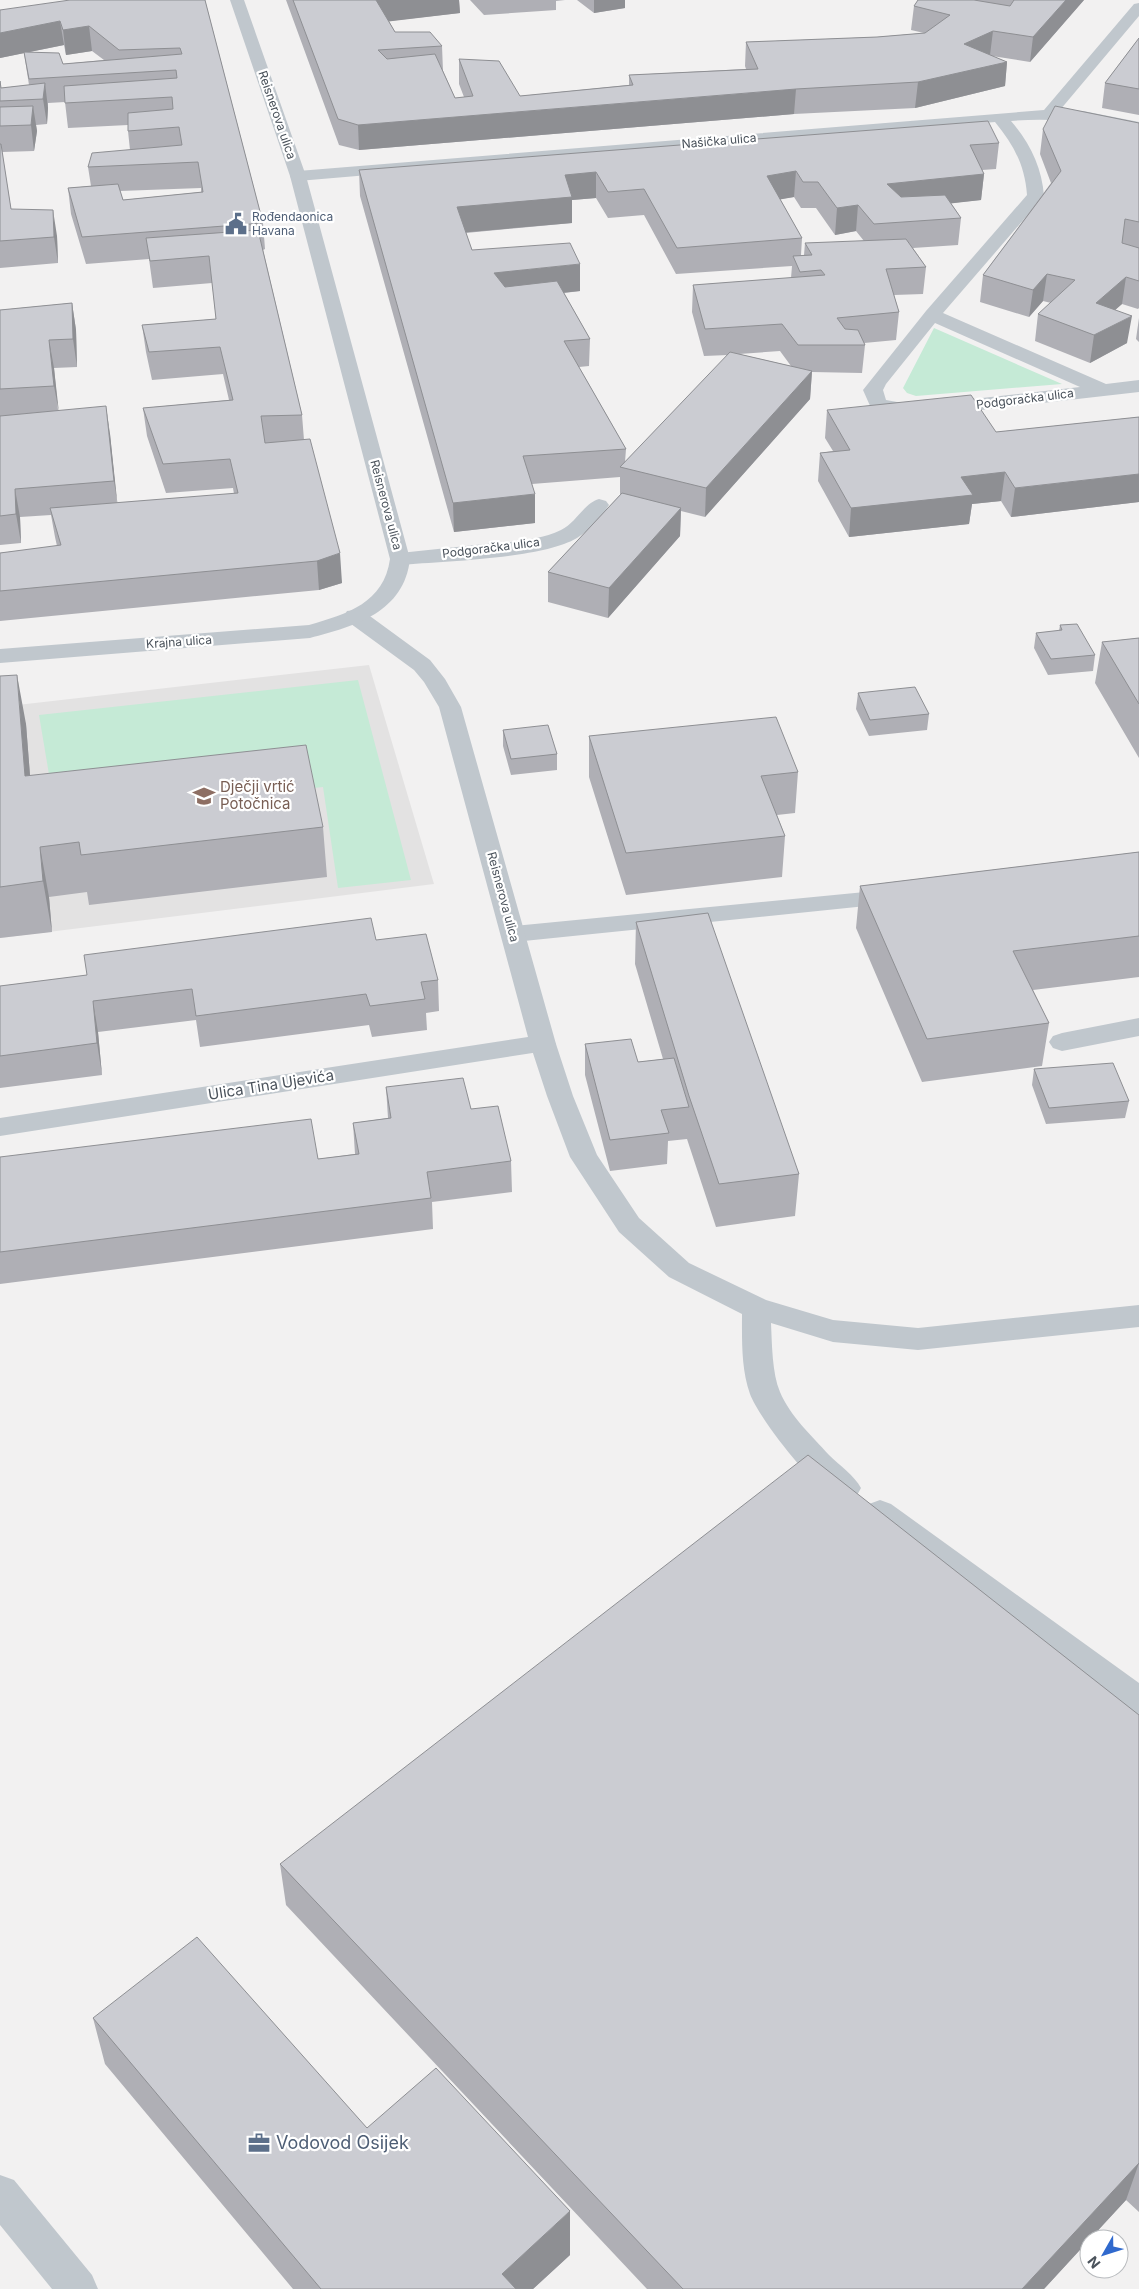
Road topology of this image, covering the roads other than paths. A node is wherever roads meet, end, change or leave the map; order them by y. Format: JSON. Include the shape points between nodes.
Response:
{"nodes":[{"id":1,"x":236,"y":0,"type":"edge"},
{"id":2,"x":1139,"y":7,"type":"edge"},
{"id":3,"x":1050,"y":113,"type":"junction"},
{"id":4,"x":1000,"y":118,"type":"junction"},
{"id":5,"x":1139,"y":127,"type":"edge"},
{"id":6,"x":298,"y":176,"type":"junction"},
{"id":7,"x":932,"y":315,"type":"junction"},
{"id":8,"x":1139,"y":386,"type":"edge"},
{"id":9,"x":1102,"y":390,"type":"junction"},
{"id":10,"x":599,"y":505,"type":"dead end"},
{"id":11,"x":400,"y":559,"type":"junction"},
{"id":12,"x":355,"y":616,"type":"junction"},
{"id":13,"x":0,"y":656,"type":"edge"},
{"id":14,"x":914,"y":896,"type":"edge"},
{"id":15,"x":514,"y":934,"type":"junction"},
{"id":16,"x":1139,"y":1027,"type":"edge"},
{"id":17,"x":1062,"y":1042,"type":"dead end"},
{"id":18,"x":543,"y":1044,"type":"junction"},
{"id":19,"x":0,"y":1127,"type":"edge"},
{"id":20,"x":756,"y":1308,"type":"junction"},
{"id":21,"x":1139,"y":1316,"type":"edge"},
{"id":22,"x":1139,"y":1702,"type":"edge"},
{"id":23,"x":0,"y":2194,"type":"edge"},
{"id":24,"x":78,"y":2289,"type":"edge"}],
"edges":[{"from":1,"to":6,"type":"street","name":"Reisnerova ulica"},
{"from":2,"to":3,"type":"street"},
{"from":3,"to":4,"type":"street","name":"Našička ulica"},
{"from":3,"to":5,"type":"street","name":"Našička ulica"},
{"from":4,"to":6,"type":"street","name":"Našička ulica"},
{"from":4,"to":7,"type":"street","name":"Podgoračka ulica","via":[[1016,137],[1034,175],[1036,196]]},
{"from":6,"to":11,"type":"street","name":"Reisnerova ulica"},
{"from":7,"to":9,"type":"street","name":"Podgoračka ulica"},
{"from":7,"to":9,"type":"street","name":"Podgoračka ulica","via":[[873,390],[878,404],[928,410]]},
{"from":8,"to":9,"type":"street","name":"Podgoračka ulica"},
{"from":10,"to":11,"type":"street","name":"Podgoračka ulica","via":[[580,526],[549,541],[522,547]]},
{"from":11,"to":12,"type":"street","name":"Reisnerova ulica","via":[[396,582],[389,592]]},
{"from":12,"to":13,"type":"street","name":"Krajna ulica","via":[[310,631]]},
{"from":12,"to":15,"type":"street","name":"Reisnerova ulica","via":[[422,665],[450,707]]},
{"from":14,"to":15,"type":"street"},
{"from":15,"to":18,"type":"street","name":"Reisnerova ulica"},
{"from":16,"to":17,"type":"street"},
{"from":18,"to":19,"type":"street","name":"Ulica Tina Ujevića"},
{"from":18,"to":20,"type":"street","name":"Reisnerova ulica","via":[[584,1157],[629,1224],[679,1270]]},
{"from":20,"to":21,"type":"street","name":"Reisnerova ulica","via":[[833,1332],[918,1339]]},
{"from":20,"to":22,"type":"street","via":[[758,1355],[765,1394],[790,1433],[832,1478]]},
{"from":23,"to":24,"type":"street"}]}
